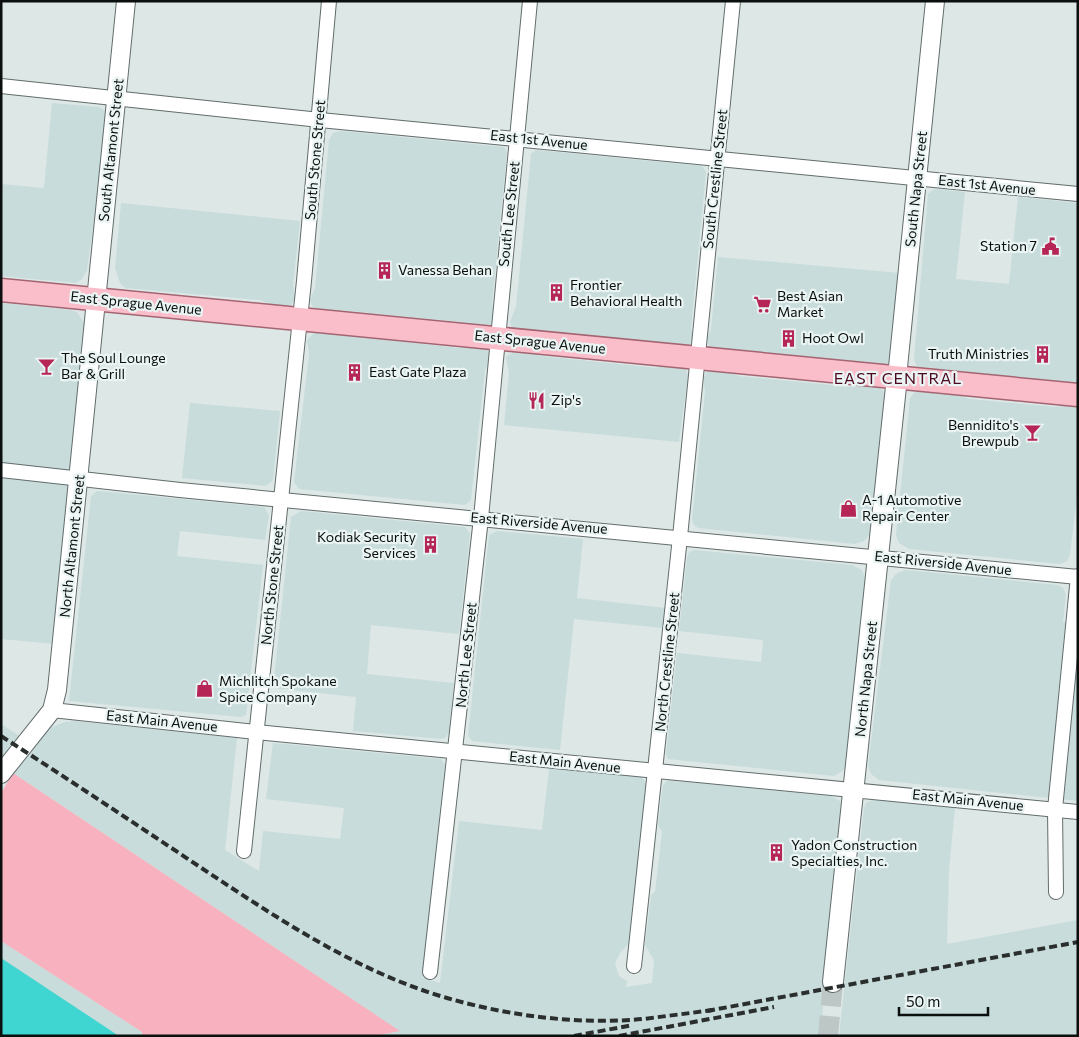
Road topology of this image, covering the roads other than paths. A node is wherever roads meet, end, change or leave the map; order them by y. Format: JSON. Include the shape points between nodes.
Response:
{"nodes":[{"id":1,"x":126,"y":1,"type":"edge"},
{"id":2,"x":329,"y":1,"type":"edge"},
{"id":3,"x":530,"y":1,"type":"edge"},
{"id":4,"x":732,"y":1,"type":"edge"},
{"id":5,"x":935,"y":1,"type":"edge"},
{"id":6,"x":1,"y":86,"type":"edge"},
{"id":7,"x":116,"y":97,"type":"junction"},
{"id":8,"x":320,"y":120,"type":"junction"},
{"id":9,"x":517,"y":138,"type":"junction"},
{"id":10,"x":717,"y":158,"type":"junction"},
{"id":11,"x":917,"y":178,"type":"junction"},
{"id":12,"x":1078,"y":194,"type":"edge"},
{"id":13,"x":1,"y":290,"type":"edge"},
{"id":14,"x":96,"y":299,"type":"junction"},
{"id":15,"x":300,"y":319,"type":"junction"},
{"id":16,"x":497,"y":338,"type":"junction"},
{"id":17,"x":696,"y":357,"type":"junction"},
{"id":18,"x":898,"y":377,"type":"junction"},
{"id":19,"x":1078,"y":395,"type":"edge"},
{"id":20,"x":1,"y":470,"type":"edge"},
{"id":21,"x":79,"y":478,"type":"junction"},
{"id":22,"x":281,"y":500,"type":"junction"},
{"id":23,"x":481,"y":518,"type":"junction"},
{"id":24,"x":680,"y":537,"type":"junction"},
{"id":25,"x":879,"y":556,"type":"junction"},
{"id":26,"x":1078,"y":576,"type":"edge"},
{"id":27,"x":52,"y":710,"type":"junction"},
{"id":28,"x":256,"y":732,"type":"junction"},
{"id":29,"x":456,"y":750,"type":"junction"},
{"id":30,"x":655,"y":771,"type":"junction"},
{"id":31,"x":1,"y":774,"type":"edge"},
{"id":32,"x":855,"y":788,"type":"junction"},
{"id":33,"x":1055,"y":809,"type":"junction"},
{"id":34,"x":1078,"y":812,"type":"edge"},
{"id":35,"x":244,"y":851,"type":"dead end"},
{"id":36,"x":1056,"y":892,"type":"dead end"},
{"id":37,"x":634,"y":966,"type":"dead end"},
{"id":38,"x":430,"y":972,"type":"dead end"},
{"id":39,"x":833,"y":982,"type":"tunnel mouth"}],
"edges":[{"from":1,"to":7,"type":"street","name":"South Altamont Street"},
{"from":2,"to":8,"type":"street","name":"South Stone Street"},
{"from":3,"to":9,"type":"street","name":"South Lee Street"},
{"from":4,"to":10,"type":"street","name":"South Crestline Street"},
{"from":5,"to":11,"type":"street","name":"South Napa Street"},
{"from":6,"to":7,"type":"street","name":"East 1st Avenue"},
{"from":7,"to":8,"type":"street","name":"East 1st Avenue"},
{"from":7,"to":14,"type":"street","name":"South Altamont Street"},
{"from":8,"to":9,"type":"street","name":"East 1st Avenue"},
{"from":8,"to":15,"type":"street","name":"South Stone Street"},
{"from":9,"to":10,"type":"street","name":"East 1st Avenue"},
{"from":9,"to":16,"type":"street","name":"South Lee Street"},
{"from":10,"to":11,"type":"street","name":"East 1st Avenue"},
{"from":10,"to":17,"type":"street","name":"South Crestline Street"},
{"from":11,"to":12,"type":"street","name":"East 1st Avenue"},
{"from":11,"to":18,"type":"street","name":"South Napa Street"},
{"from":13,"to":14,"type":"main road","name":"East Sprague Avenue"},
{"from":14,"to":15,"type":"main road","name":"East Sprague Avenue"},
{"from":14,"to":21,"type":"street","name":"North Altamont Street"},
{"from":15,"to":16,"type":"main road","name":"East Sprague Avenue"},
{"from":15,"to":22,"type":"street","name":"North Stone Street"},
{"from":16,"to":17,"type":"main road","name":"East Sprague Avenue"},
{"from":16,"to":23,"type":"street","name":"North Lee Street"},
{"from":17,"to":18,"type":"main road","name":"East Sprague Avenue"},
{"from":17,"to":24,"type":"street","name":"North Crestline Street"},
{"from":18,"to":19,"type":"main road","name":"East Sprague Avenue"},
{"from":18,"to":25,"type":"main road","name":"North Napa Street"},
{"from":20,"to":21,"type":"street","name":"East Riverside Avenue"},
{"from":21,"to":22,"type":"street","name":"East Riverside Avenue"},
{"from":21,"to":27,"type":"street","name":"North Altamont Street","via":[[59,675]]},
{"from":22,"to":23,"type":"street","name":"East Riverside Avenue"},
{"from":22,"to":28,"type":"street","name":"North Stone Street"},
{"from":23,"to":24,"type":"street","name":"East Riverside Avenue"},
{"from":23,"to":29,"type":"street","name":"North Lee Street"},
{"from":24,"to":25,"type":"street","name":"East Riverside Avenue"},
{"from":24,"to":30,"type":"street","name":"North Crestline Street"},
{"from":25,"to":26,"type":"street","name":"East Riverside Avenue"},
{"from":25,"to":32,"type":"main road","name":"North Napa Street"},
{"from":26,"to":33,"type":"street"},
{"from":27,"to":28,"type":"street","name":"East Main Avenue"},
{"from":27,"to":31,"type":"street","name":"North Altamont Street"},
{"from":28,"to":29,"type":"street","name":"East Main Avenue"},
{"from":28,"to":35,"type":"street","name":"North Stone Street"},
{"from":29,"to":30,"type":"street","name":"East Main Avenue"},
{"from":29,"to":38,"type":"street","name":"North Lee Street"},
{"from":30,"to":32,"type":"street","name":"East Main Avenue"},
{"from":30,"to":37,"type":"street","name":"North Crestline Street"},
{"from":32,"to":33,"type":"street","name":"East Main Avenue"},
{"from":32,"to":39,"type":"main road","name":"North Napa Street"},
{"from":33,"to":34,"type":"street","name":"East Main Avenue"},
{"from":33,"to":36,"type":"street"}]}
